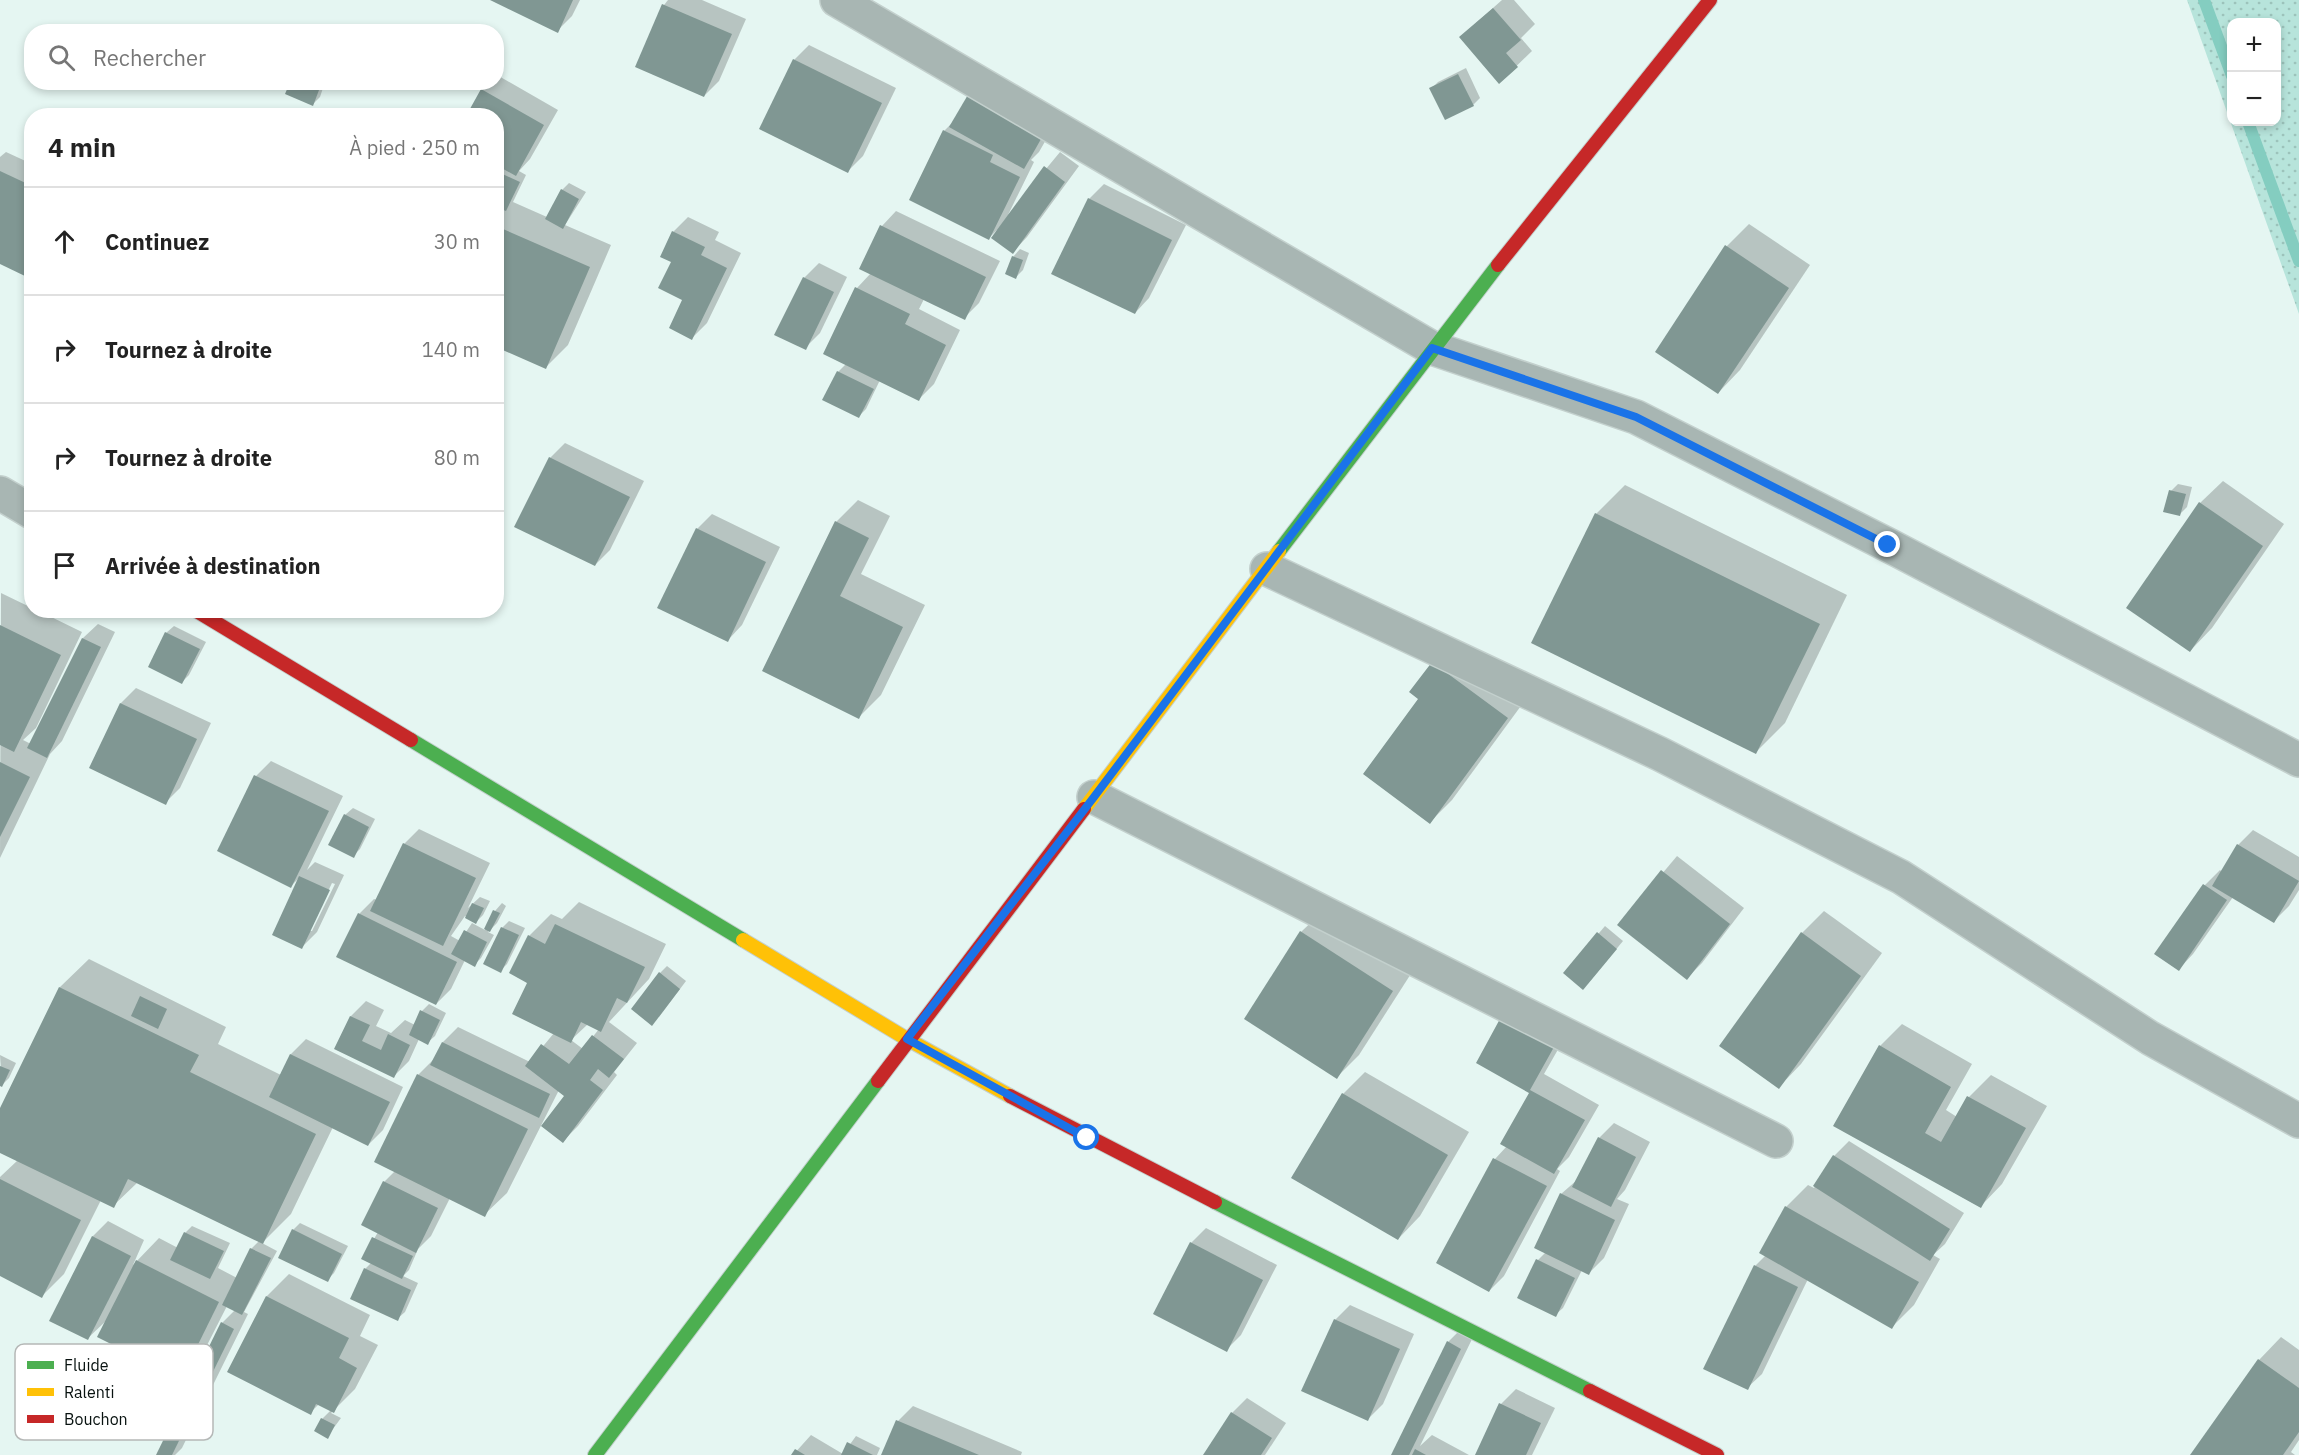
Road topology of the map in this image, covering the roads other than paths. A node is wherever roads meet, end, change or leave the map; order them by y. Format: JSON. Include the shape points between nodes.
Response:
{"nodes":[{"id":1,"x":837,"y":0,"type":"edge"},
{"id":2,"x":1710,"y":0,"type":"edge"},
{"id":3,"x":1432,"y":348,"type":"junction"},
{"id":4,"x":0,"y":493,"type":"edge"},
{"id":5,"x":24,"y":507,"type":"edge"},
{"id":6,"x":1267,"y":569,"type":"junction"},
{"id":7,"x":208,"y":618,"type":"edge"},
{"id":8,"x":2299,"y":760,"type":"edge"},
{"id":9,"x":1094,"y":797,"type":"junction"},
{"id":10,"x":907,"y":1039,"type":"junction"},
{"id":11,"x":2299,"y":1121,"type":"edge"},
{"id":12,"x":1776,"y":1141,"type":"dead end"},
{"id":13,"x":595,"y":1455,"type":"edge"},
{"id":14,"x":1717,"y":1455,"type":"edge"}],
"edges":[{"from":1,"to":3,"type":"street"},
{"from":2,"to":3,"type":"street"},
{"from":3,"to":6,"type":"street"},
{"from":3,"to":8,"type":"street","via":[[1636,417]]},
{"from":4,"to":5,"type":"street"},
{"from":6,"to":9,"type":"street"},
{"from":6,"to":11,"type":"street","via":[[1660,754],[1901,878],[2150,1038]]},
{"from":7,"to":10,"type":"street"},
{"from":9,"to":10,"type":"street"},
{"from":9,"to":12,"type":"street"},
{"from":10,"to":13,"type":"street"},
{"from":10,"to":14,"type":"street","via":[[1087,1138]]}]}
